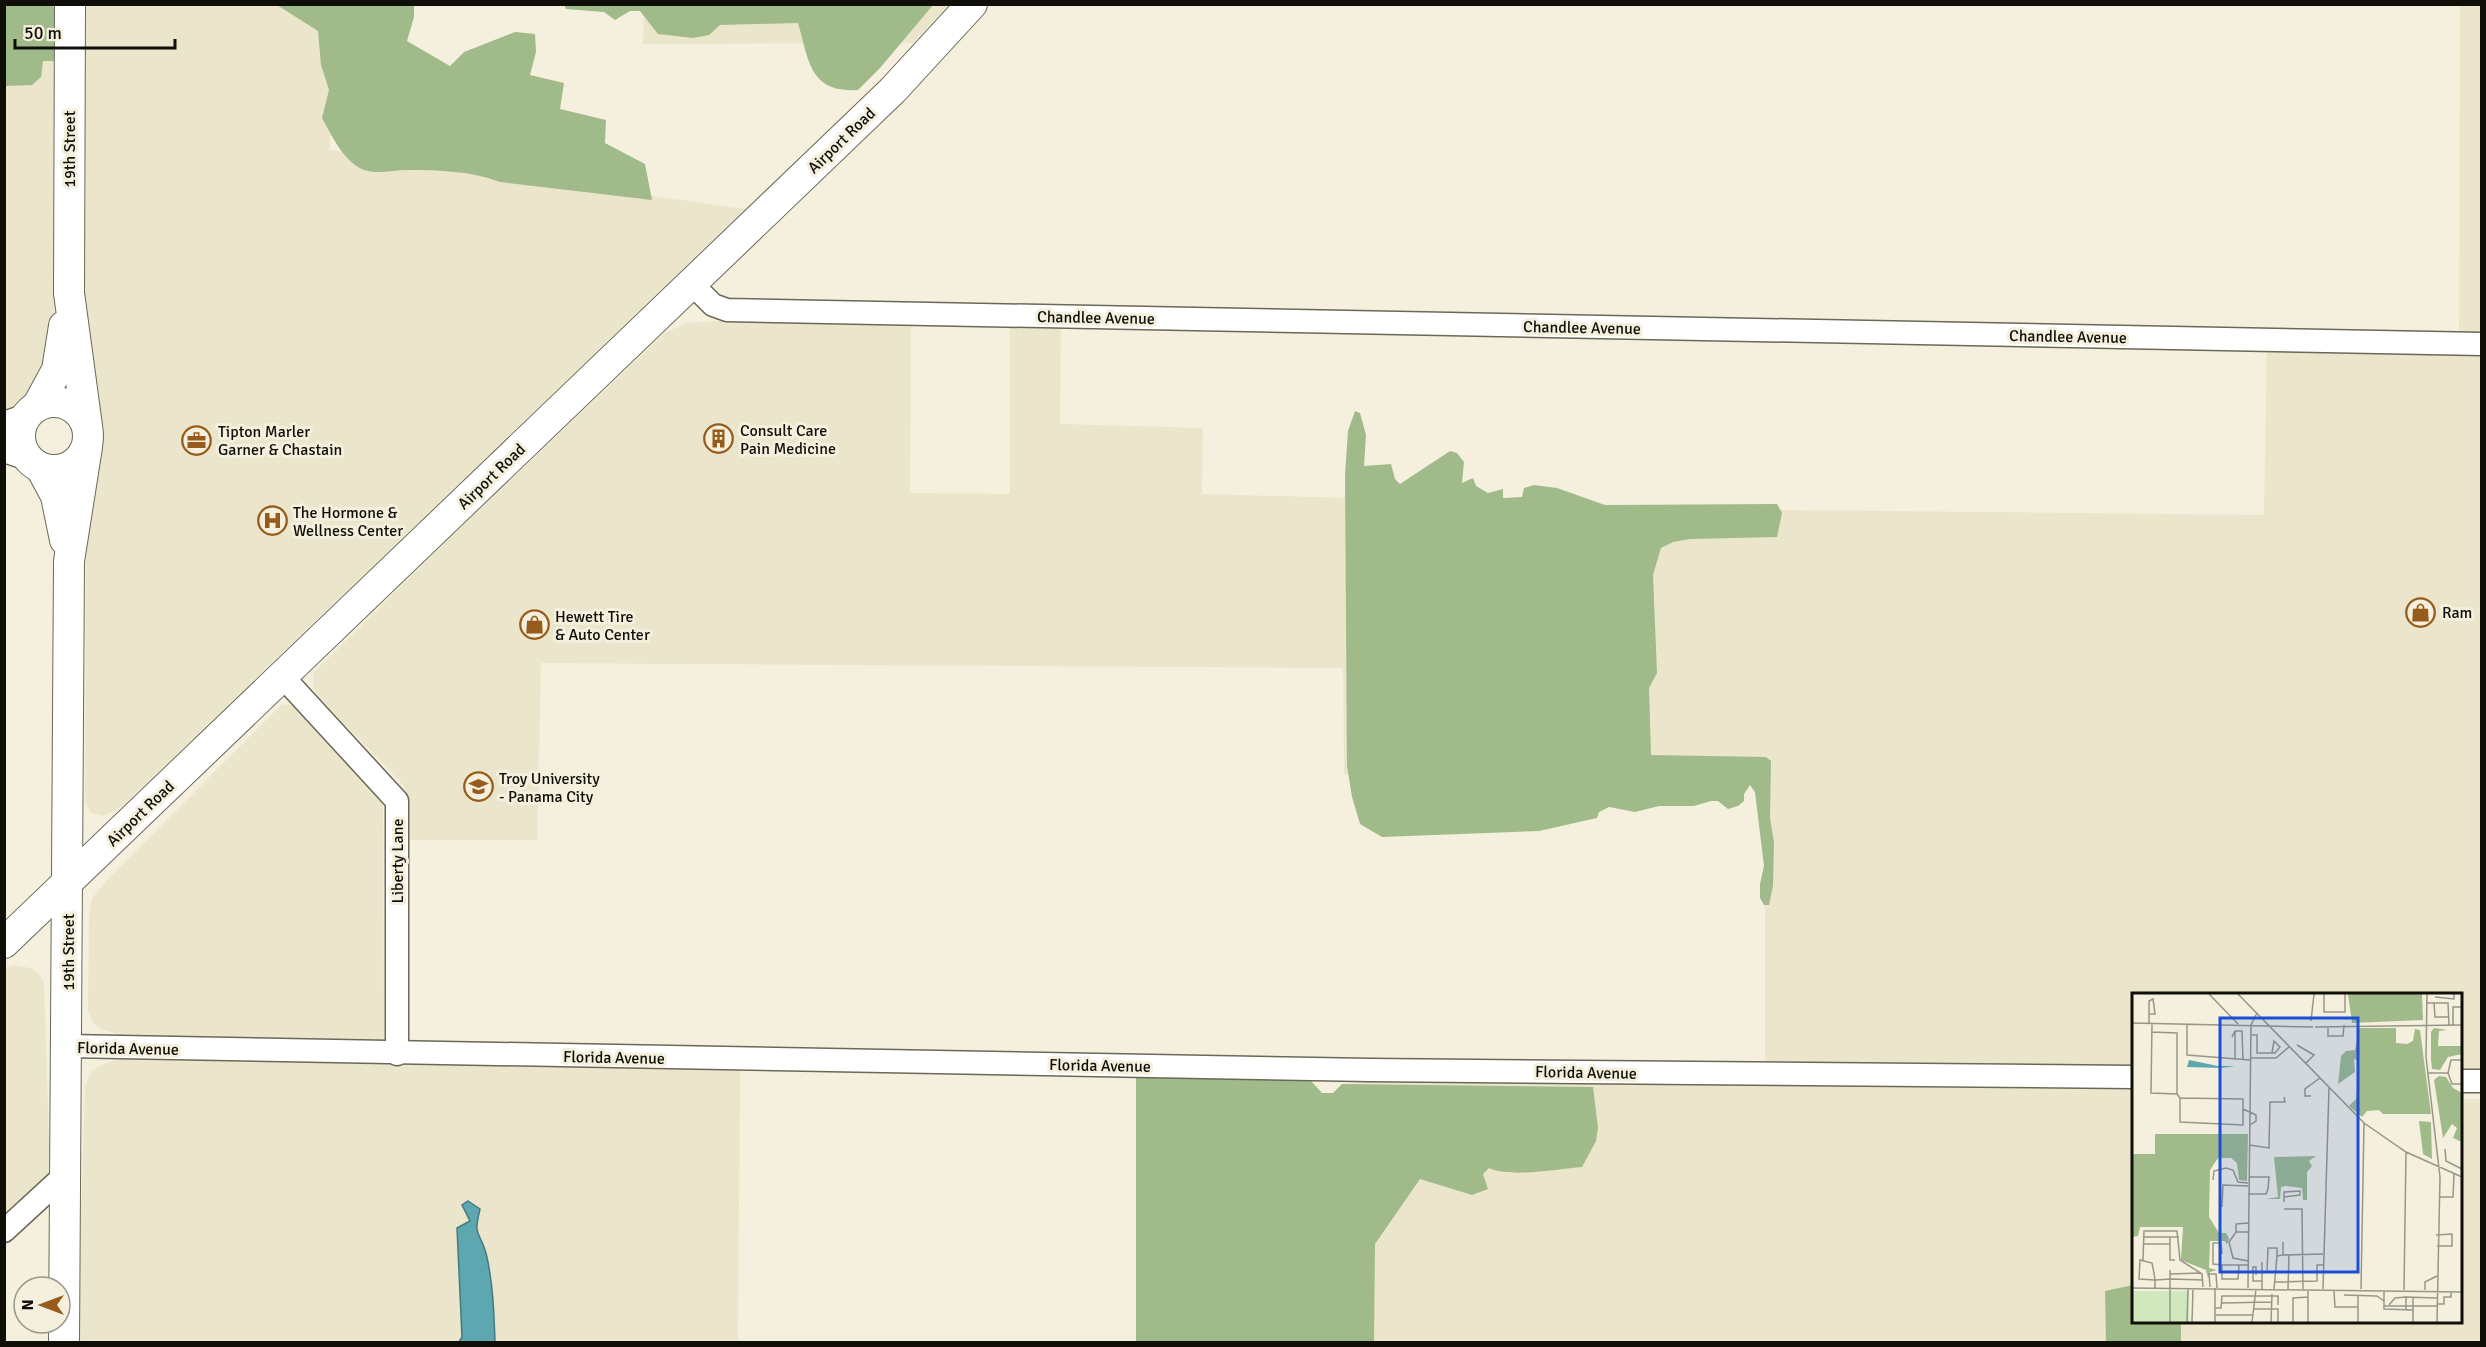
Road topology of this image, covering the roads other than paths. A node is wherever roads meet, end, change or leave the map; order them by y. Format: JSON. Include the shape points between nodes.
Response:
{"nodes":[{"id":1,"x":70,"y":4,"type":"edge"},
{"id":2,"x":972,"y":4,"type":"edge"},
{"id":3,"x":692,"y":284,"type":"junction"},
{"id":4,"x":69,"y":293,"type":"junction"},
{"id":5,"x":2481,"y":344,"type":"edge"},
{"id":6,"x":23,"y":414,"type":"edge"},
{"id":7,"x":87,"y":437,"type":"junction"},
{"id":8,"x":25,"y":459,"type":"edge"},
{"id":9,"x":69,"y":561,"type":"junction"},
{"id":10,"x":283,"y":677,"type":"junction"},
{"id":11,"x":67,"y":882,"type":"junction"},
{"id":12,"x":4,"y":943,"type":"edge"},
{"id":13,"x":67,"y":1046,"type":"junction"},
{"id":14,"x":397,"y":1053,"type":"junction"},
{"id":15,"x":2132,"y":1077,"type":"edge"},
{"id":16,"x":2462,"y":1081,"type":"edge"},
{"id":17,"x":2481,"y":1081,"type":"edge"},
{"id":18,"x":66,"y":1174,"type":"junction"},
{"id":19,"x":4,"y":1231,"type":"edge"},
{"id":20,"x":64,"y":1342,"type":"edge"}],
"edges":[{"from":1,"to":4,"type":"main road","name":"19th Street"},
{"from":2,"to":3,"type":"main road","name":"Airport Road","via":[[893,90]]},
{"from":3,"to":5,"type":"street","name":"Chandlee Avenue","via":[[713,305],[727,310]]},
{"from":3,"to":10,"type":"main road","name":"Airport Road"},
{"from":4,"to":6,"type":"main road","name":"19th Street","via":[[57,370]]},
{"from":4,"to":7,"type":"main road","name":"19th Street"},
{"from":6,"to":7,"type":"main road","via":[[53,402],[68,404],[80,413]]},
{"from":6,"to":8,"type":"main road","via":[[20,435]]},
{"from":7,"to":8,"type":"main road","via":[[79,460],[66,468],[51,471]]},
{"from":7,"to":9,"type":"main road","name":"19th Street"},
{"from":8,"to":9,"type":"main road","name":"19th Street","via":[[58,502]]},
{"from":9,"to":11,"type":"main road","name":"19th Street"},
{"from":10,"to":11,"type":"main road","name":"Airport Road"},
{"from":10,"to":14,"type":"street","name":"Liberty Lane","via":[[397,801]]},
{"from":11,"to":12,"type":"main road","name":"Airport Road"},
{"from":11,"to":13,"type":"main road","name":"19th Street"},
{"from":13,"to":14,"type":"street","name":"Florida Avenue"},
{"from":13,"to":18,"type":"main road","name":"19th Street"},
{"from":14,"to":15,"type":"street","name":"Florida Avenue","via":[[1348,1070]]},
{"from":16,"to":17,"type":"street"},
{"from":18,"to":19,"type":"street"},
{"from":18,"to":20,"type":"main road","name":"19th Street"}]}
